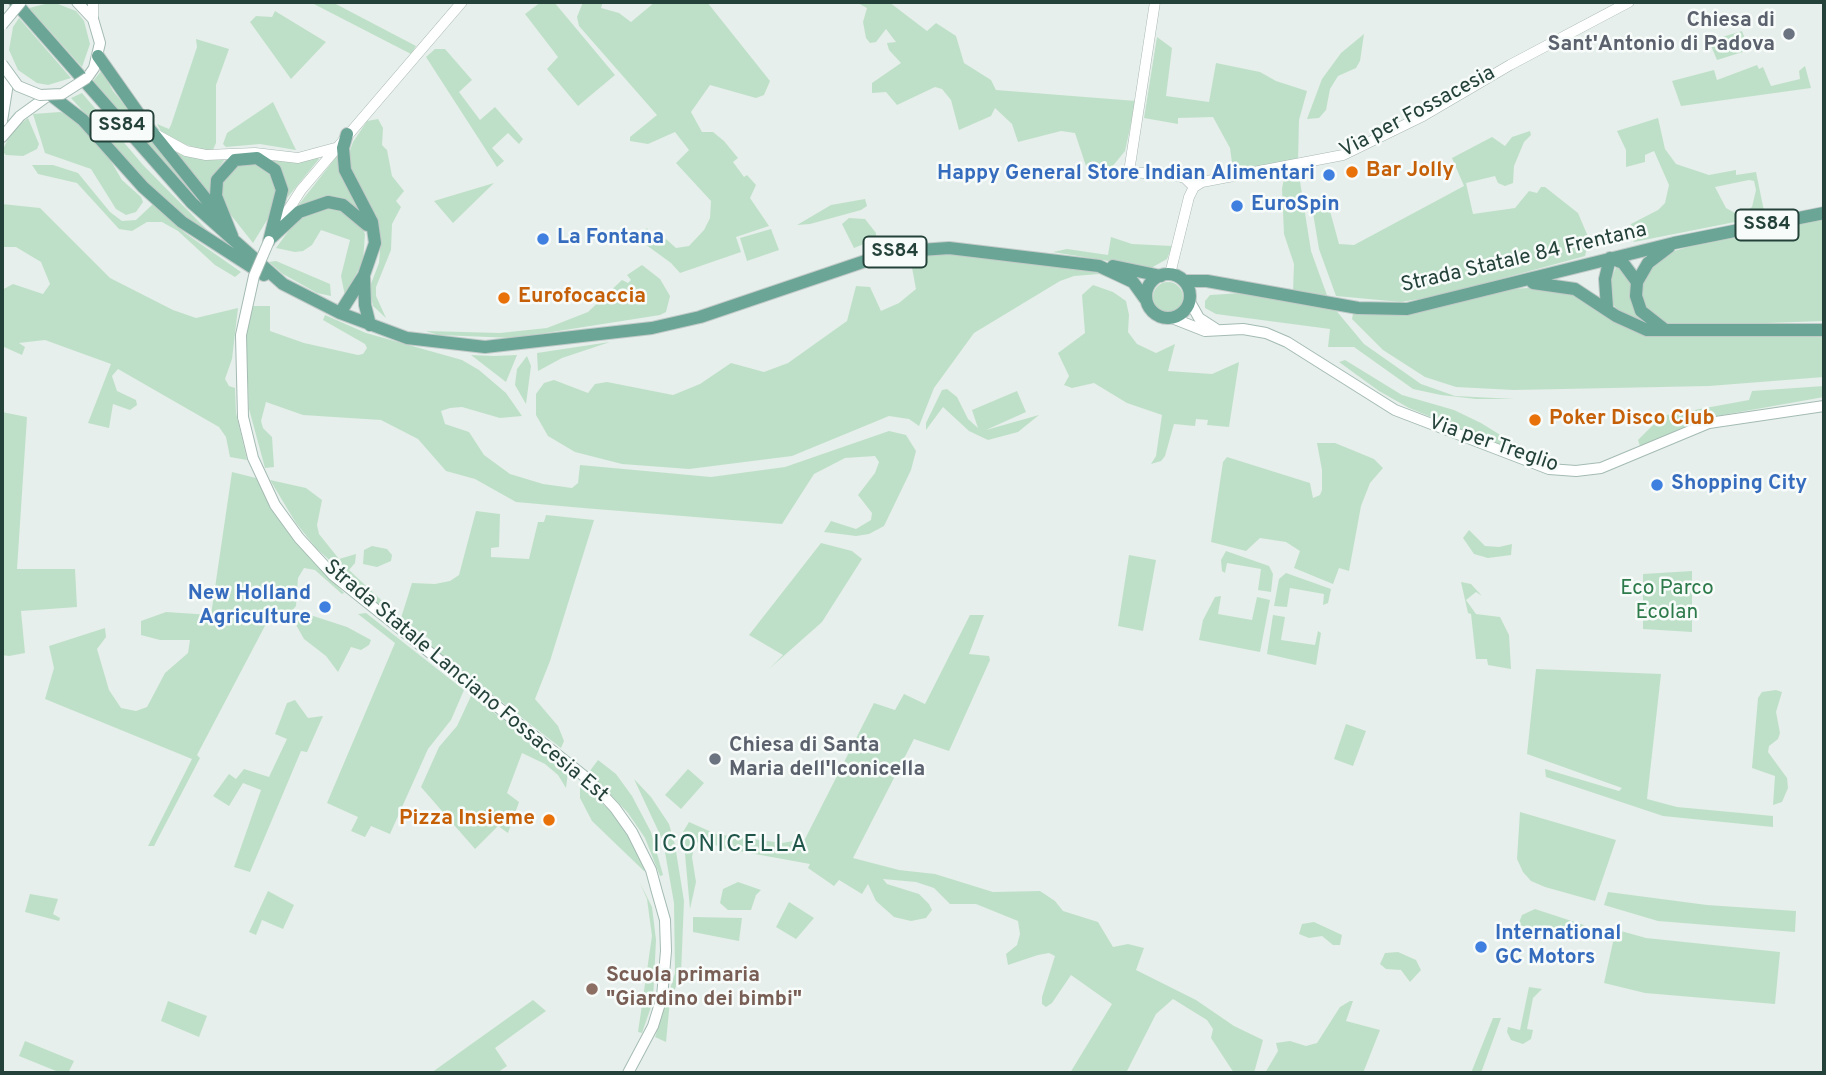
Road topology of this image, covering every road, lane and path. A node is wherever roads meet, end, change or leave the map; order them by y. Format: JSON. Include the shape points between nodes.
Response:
{"nodes":[{"id":1,"x":15,"y":2,"type":"edge"},
{"id":2,"x":21,"y":2,"type":"edge"},
{"id":3,"x":76,"y":2,"type":"edge"},
{"id":4,"x":93,"y":2,"type":"edge"},
{"id":5,"x":462,"y":2,"type":"edge"},
{"id":6,"x":1155,"y":2,"type":"edge"},
{"id":7,"x":1629,"y":2,"type":"edge"},
{"id":8,"x":93,"y":19,"type":"junction"},
{"id":9,"x":2,"y":24,"type":"edge"},
{"id":10,"x":98,"y":56,"type":"junction"},
{"id":11,"x":2,"y":64,"type":"edge"},
{"id":12,"x":9,"y":77,"type":"junction"},
{"id":13,"x":51,"y":95,"type":"junction"},
{"id":14,"x":2,"y":121,"type":"edge"},
{"id":15,"x":152,"y":132,"type":"junction"},
{"id":16,"x":347,"y":134,"type":"junction"},
{"id":17,"x":2,"y":137,"type":"edge"},
{"id":18,"x":335,"y":148,"type":"junction"},
{"id":19,"x":1194,"y":187,"type":"junction"},
{"id":20,"x":1824,"y":213,"type":"edge"},
{"id":21,"x":225,"y":223,"type":"junction"},
{"id":22,"x":269,"y":241,"type":"junction"},
{"id":23,"x":236,"y":243,"type":"junction"},
{"id":24,"x":1674,"y":243,"type":"junction"},
{"id":25,"x":373,"y":253,"type":"junction"},
{"id":26,"x":1611,"y":258,"type":"junction"},
{"id":27,"x":1099,"y":266,"type":"junction"},
{"id":28,"x":364,"y":275,"type":"junction"},
{"id":29,"x":1165,"y":275,"type":"junction"},
{"id":30,"x":1185,"y":281,"type":"junction"},
{"id":31,"x":1524,"y":282,"type":"junction"},
{"id":32,"x":1637,"y":282,"type":"junction"},
{"id":33,"x":283,"y":284,"type":"junction"},
{"id":34,"x":1232,"y":287,"type":"junction"},
{"id":35,"x":1190,"y":299,"type":"junction"},
{"id":36,"x":1146,"y":300,"type":"junction"},
{"id":37,"x":1606,"y":308,"type":"junction"},
{"id":38,"x":340,"y":313,"type":"junction"},
{"id":39,"x":1172,"y":318,"type":"junction"},
{"id":40,"x":1824,"y":323,"type":"edge"},
{"id":41,"x":370,"y":325,"type":"junction"},
{"id":42,"x":1216,"y":329,"type":"junction"},
{"id":43,"x":1803,"y":329,"type":"junction"},
{"id":44,"x":1824,"y":330,"type":"edge"},
{"id":45,"x":1671,"y":331,"type":"junction"},
{"id":46,"x":1824,"y":406,"type":"edge"},
{"id":47,"x":628,"y":1073,"type":"edge"}],
"edges":[{"from":1,"to":23,"type":"main road","number":"SS84","via":[[192,203]]},
{"from":2,"to":9,"type":"main road","bridge":true},
{"from":3,"to":8,"type":"main road"},
{"from":4,"to":8,"type":"street"},
{"from":5,"to":16,"type":"street"},
{"from":6,"to":19,"type":"street","via":[[1129,172],[1185,178]]},
{"from":7,"to":19,"type":"street","name":"Via per Fossacesia","via":[[1363,147],[1322,161]]},
{"from":8,"to":10,"type":"main road"},
{"from":10,"to":13,"type":"main road","bridge":true,"via":[[87,78],[72,90]]},
{"from":10,"to":15,"type":"main road"},
{"from":11,"to":12,"type":"main road","bridge":true},
{"from":12,"to":13,"type":"main road","bridge":true,"via":[[29,92]]},
{"from":12,"to":14,"type":"main road"},
{"from":13,"to":17,"type":"main road","via":[[20,116]]},
{"from":13,"to":33,"type":"main road","via":[[83,120],[143,187],[182,222]]},
{"from":15,"to":18,"type":"street","via":[[186,151],[206,155],[255,153],[299,158]]},
{"from":15,"to":21,"type":"main road"},
{"from":16,"to":18,"type":"street"},
{"from":16,"to":25,"type":"main road","via":[[345,170],[372,222]]},
{"from":18,"to":22,"type":"street"},
{"from":19,"to":29,"type":"street"},
{"from":20,"to":24,"type":"main road","name":"Strada Statale 84 Frentana","number":"SS84"},
{"from":21,"to":22,"type":"main road","via":[[216,196],[217,180],[236,160],[257,158],[275,170],[282,190]]},
{"from":21,"to":23,"type":"main road"},
{"from":22,"to":25,"type":"main road","via":[[299,212],[335,202],[367,224]]},
{"from":22,"to":47,"type":"main road","name":"Strada Statale Lanciano Fossacesia Est","bridge":true,"via":[[254,276],[241,335],[243,417],[253,458],[275,505],[333,575],[589,780],[632,832],[651,870],[665,920],[662,997],[653,1026]]},
{"from":23,"to":33,"type":"main road","number":"SS84"},
{"from":24,"to":26,"type":"main road","name":"Strada Statale 84 Frentana","number":"SS84"},
{"from":24,"to":32,"type":"main road","via":[[1648,263]]},
{"from":25,"to":28,"type":"main road"},
{"from":26,"to":31,"type":"main road","name":"Strada Statale 84 Frentana","number":"SS84"},
{"from":26,"to":32,"type":"main road","via":[[1623,263]]},
{"from":26,"to":37,"type":"main road","via":[[1605,278]]},
{"from":27,"to":29,"type":"main road","number":"SS84"},
{"from":27,"to":36,"type":"main road","number":"SS84","via":[[1133,282]]},
{"from":27,"to":41,"type":"main road","number":"SS84","via":[[949,248],[892,253],[700,317],[525,345],[423,342]]},
{"from":28,"to":38,"type":"main road"},
{"from":28,"to":41,"type":"main road"},
{"from":29,"to":30,"type":"main road"},
{"from":29,"to":36,"type":"main road","via":[[1149,286]]},
{"from":30,"to":34,"type":"main road","name":"Strada Statale 84 Frentana","number":"SS84"},
{"from":30,"to":35,"type":"main road"},
{"from":31,"to":34,"type":"main road","name":"Strada Statale 84 Frentana","number":"SS84","via":[[1407,309],[1358,308]]},
{"from":31,"to":37,"type":"main road","via":[[1575,289]]},
{"from":32,"to":45,"type":"main road","via":[[1641,311],[1652,323]]},
{"from":33,"to":38,"type":"main road","number":"SS84"},
{"from":34,"to":35,"type":"main road","name":"Strada Statale 84 Frentana","number":"SS84","via":[[1213,288]]},
{"from":35,"to":39,"type":"main road","via":[[1182,314]]},
{"from":35,"to":42,"type":"main road","via":[[1199,318]]},
{"from":36,"to":39,"type":"main road","via":[[1157,316]]},
{"from":37,"to":45,"type":"main road","via":[[1630,325]]},
{"from":38,"to":41,"type":"main road","number":"SS84"},
{"from":39,"to":42,"type":"main road","name":"Via per Treglio","via":[[1201,330]]},
{"from":40,"to":43,"type":"main road"},
{"from":42,"to":46,"type":"main road","name":"Via per Treglio","via":[[1266,333],[1395,410],[1523,460],[1562,470],[1601,468],[1624,461],[1709,423]]},
{"from":43,"to":44,"type":"main road"},
{"from":43,"to":45,"type":"main road"}]}
